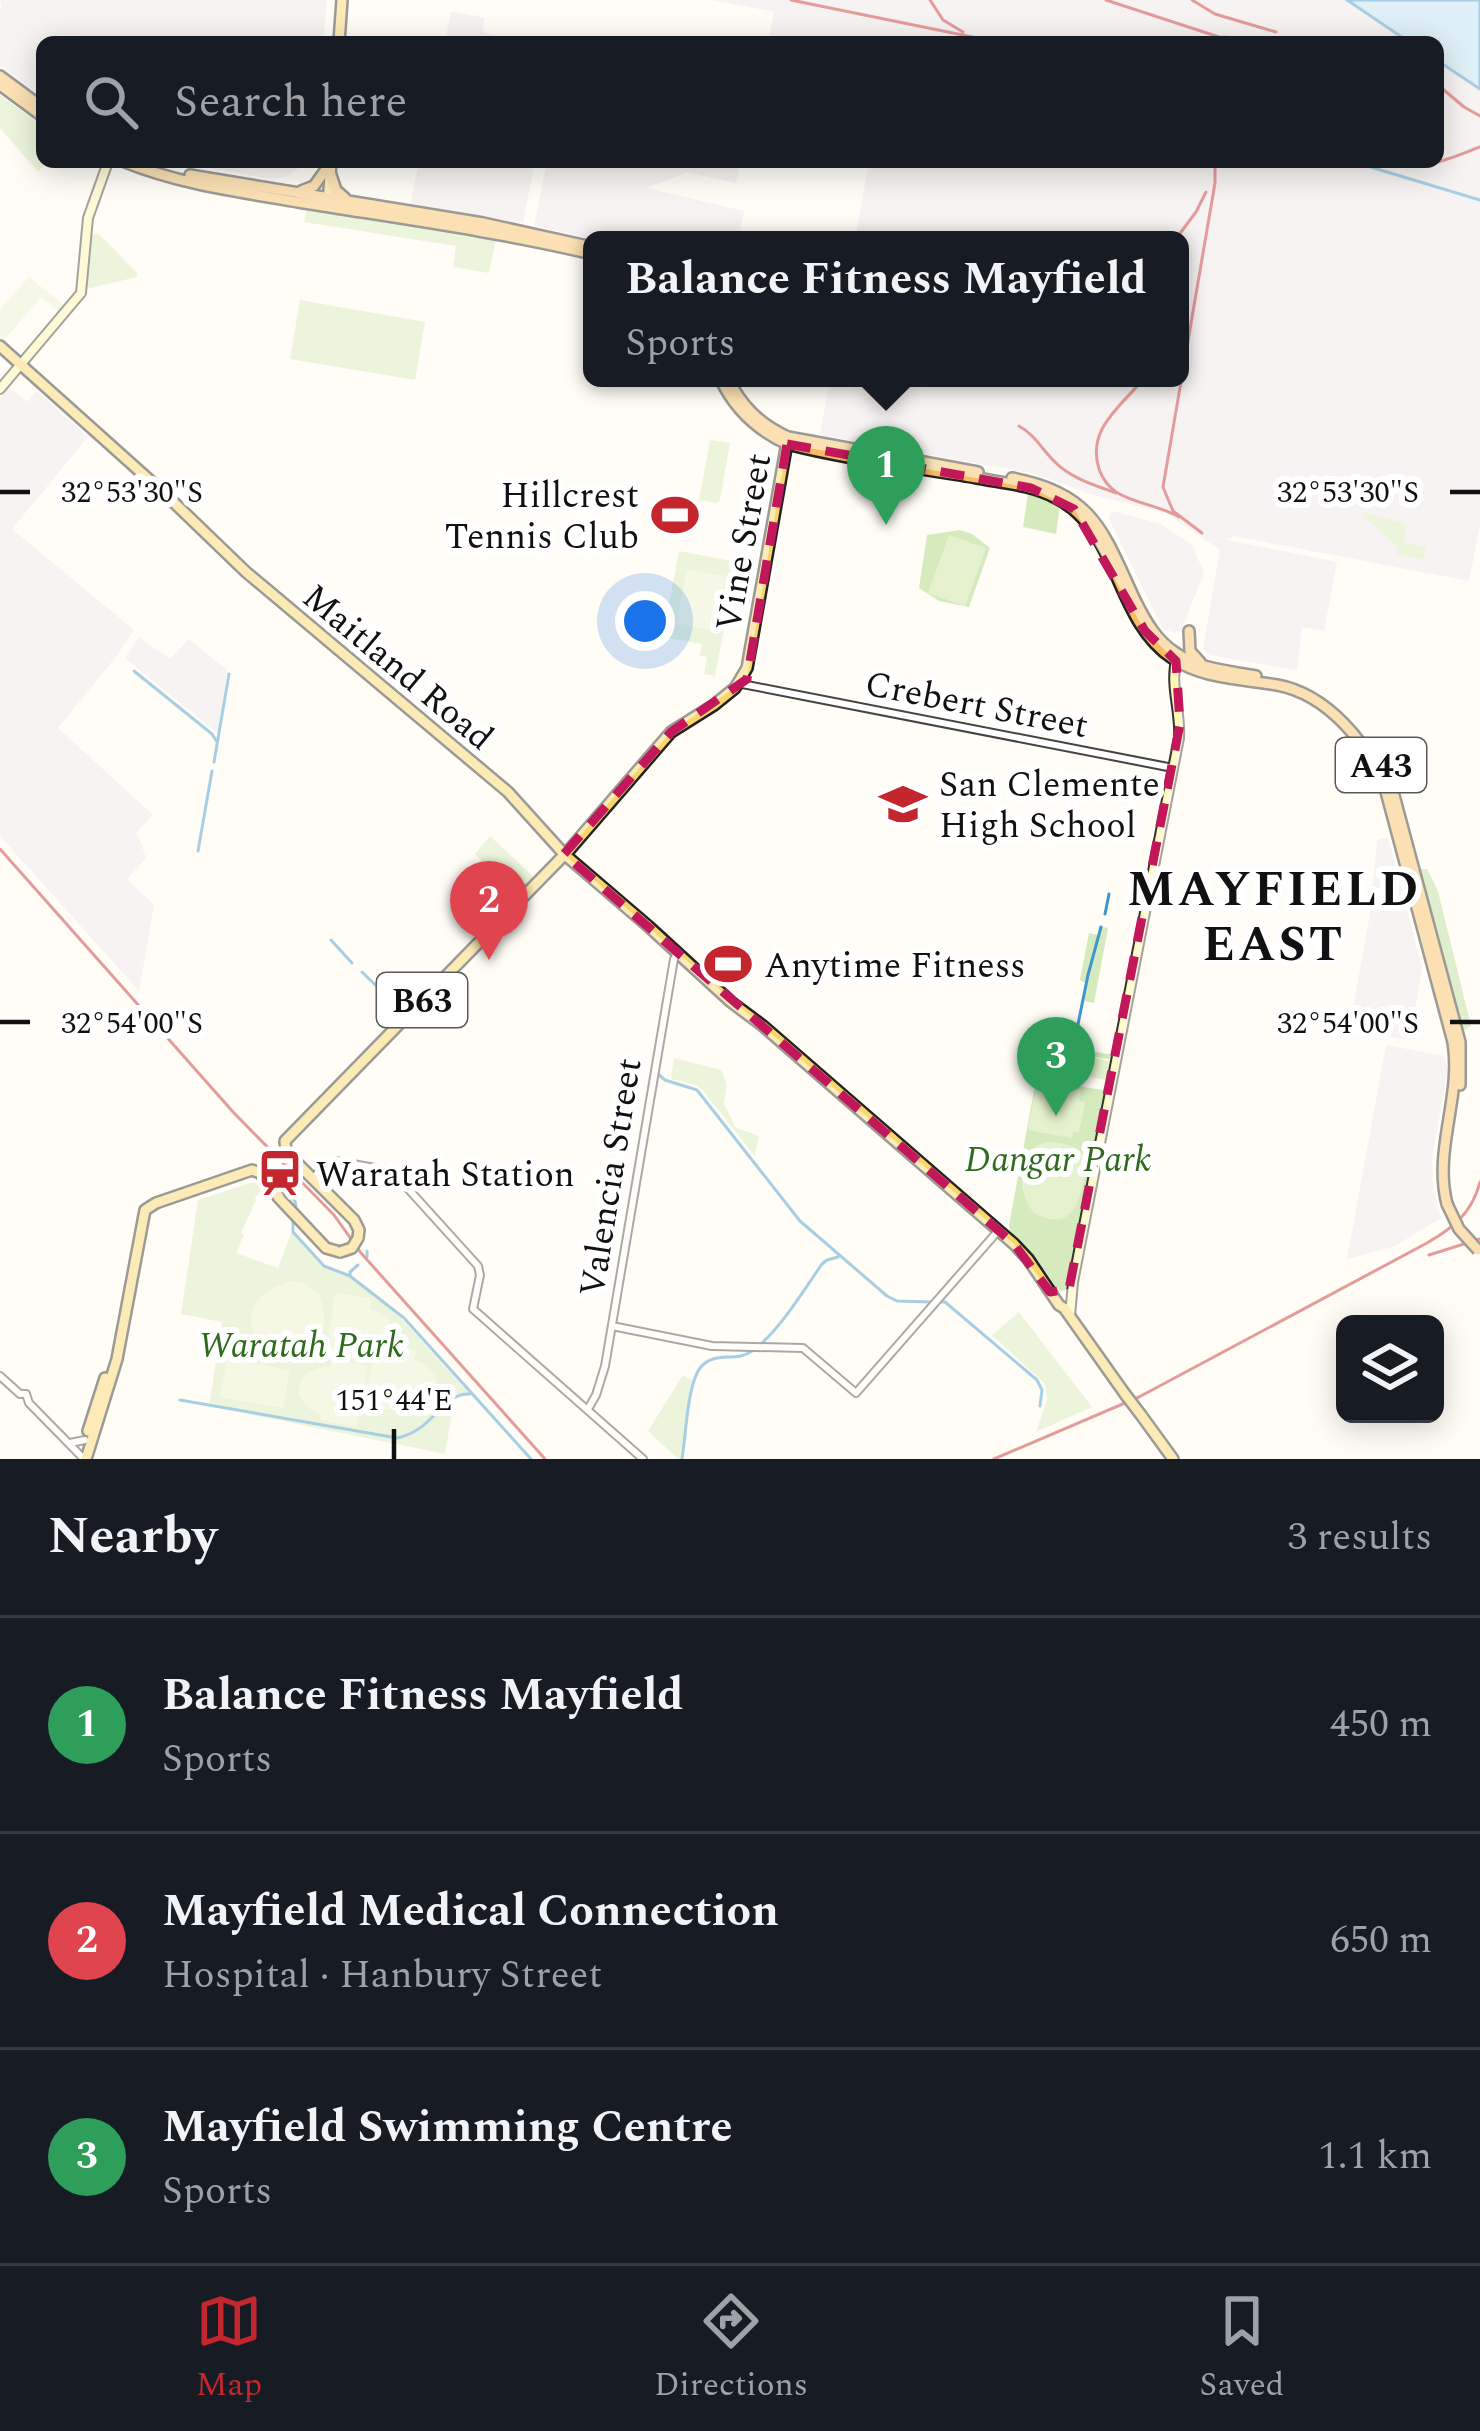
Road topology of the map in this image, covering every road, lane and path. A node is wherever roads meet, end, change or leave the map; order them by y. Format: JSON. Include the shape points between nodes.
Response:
{"nodes":[{"id":1,"x":339,"y":0,"type":"edge"},
{"id":2,"x":336,"y":36,"type":"edge"},
{"id":3,"x":0,"y":80,"type":"edge"},
{"id":4,"x":36,"y":107,"type":"edge"},
{"id":5,"x":106,"y":168,"type":"edge"},
{"id":6,"x":110,"y":168,"type":"edge"},
{"id":7,"x":146,"y":168,"type":"edge"},
{"id":8,"x":154,"y":168,"type":"edge"},
{"id":9,"x":326,"y":168,"type":"edge"},
{"id":10,"x":327,"y":168,"type":"edge"},
{"id":11,"x":327,"y":168,"type":"edge"},
{"id":12,"x":102,"y":180,"type":"junction"},
{"id":13,"x":283,"y":191,"type":"junction"},
{"id":14,"x":325,"y":202,"type":"junction"},
{"id":15,"x":357,"y":203,"type":"junction"},
{"id":16,"x":583,"y":248,"type":"edge"},
{"id":17,"x":583,"y":248,"type":"edge"},
{"id":18,"x":0,"y":351,"type":"edge"},
{"id":19,"x":19,"y":367,"type":"junction"},
{"id":20,"x":727,"y":387,"type":"edge"},
{"id":21,"x":0,"y":389,"type":"edge"},
{"id":22,"x":788,"y":441,"type":"junction"},
{"id":23,"x":1189,"y":631,"type":"dead end"},
{"id":24,"x":749,"y":656,"type":"junction"},
{"id":25,"x":1177,"y":658,"type":"junction"},
{"id":26,"x":1207,"y":667,"type":"junction"},
{"id":27,"x":733,"y":687,"type":"junction"},
{"id":28,"x":751,"y":687,"type":"junction"},
{"id":29,"x":771,"y":692,"type":"junction"},
{"id":30,"x":1173,"y":767,"type":"junction"},
{"id":31,"x":565,"y":854,"type":"junction"},
{"id":32,"x":678,"y":952,"type":"junction"},
{"id":33,"x":313,"y":1178,"type":"junction"},
{"id":34,"x":263,"y":1180,"type":"junction"},
{"id":35,"x":196,"y":1190,"type":"junction"},
{"id":36,"x":1449,"y":1204,"type":"junction"},
{"id":37,"x":998,"y":1231,"type":"junction"},
{"id":38,"x":1479,"y":1250,"type":"edge"},
{"id":39,"x":1071,"y":1288,"type":"junction"},
{"id":40,"x":1050,"y":1292,"type":"junction"},
{"id":41,"x":1061,"y":1304,"type":"junction"},
{"id":42,"x":1070,"y":1316,"type":"junction"},
{"id":43,"x":612,"y":1326,"type":"junction"},
{"id":44,"x":118,"y":1347,"type":"junction"},
{"id":45,"x":0,"y":1376,"type":"edge"},
{"id":46,"x":1124,"y":1395,"type":"junction"},
{"id":47,"x":588,"y":1409,"type":"junction"},
{"id":48,"x":86,"y":1440,"type":"junction"},
{"id":49,"x":70,"y":1443,"type":"junction"},
{"id":50,"x":83,"y":1458,"type":"edge"},
{"id":51,"x":643,"y":1459,"type":"edge"},
{"id":52,"x":1171,"y":1459,"type":"edge"}],
"edges":[{"from":1,"to":2,"type":"main road"},
{"from":3,"to":4,"type":"highway"},
{"from":5,"to":12,"type":"main road"},
{"from":6,"to":12,"type":"main road"},
{"from":7,"to":14,"type":"highway"},
{"from":8,"to":13,"type":"highway"},
{"from":9,"to":13,"type":"highway","via":[[311,188]]},
{"from":10,"to":14,"type":"main road"},
{"from":11,"to":15,"type":"highway","via":[[338,193]]},
{"from":12,"to":19,"type":"main road","via":[[88,218],[81,293]]},
{"from":13,"to":14,"type":"highway"},
{"from":14,"to":15,"type":"highway"},
{"from":14,"to":16,"type":"highway"},
{"from":15,"to":17,"type":"highway"},
{"from":18,"to":19,"type":"main road","name":"Maitland Road"},
{"from":19,"to":21,"type":"main road"},
{"from":19,"to":31,"type":"main road","name":"Maitland Road","via":[[508,792]]},
{"from":20,"to":22,"type":"highway","number":"A43","via":[[745,416]]},
{"from":22,"to":24,"type":"main road","name":"Vine Street"},
{"from":22,"to":25,"type":"highway","number":"A43","via":[[1060,492],[1096,522],[1150,629]]},
{"from":23,"to":26,"type":"highway","via":[[1190,651]]},
{"from":24,"to":27,"type":"main road","name":"Vine Street"},
{"from":24,"to":28,"type":"main road"},
{"from":25,"to":26,"type":"highway","number":"A43"},
{"from":25,"to":30,"type":"main road"},
{"from":25,"to":36,"type":"highway","number":"A43","via":[[1206,674],[1305,693],[1341,722],[1380,776],[1454,1052],[1442,1163]]},
{"from":26,"to":36,"type":"highway","number":"A43","via":[[1316,693],[1387,775],[1460,1046]]},
{"from":27,"to":28,"type":"street","name":"Crebert Street"},
{"from":27,"to":29,"type":"street","name":"Crebert Street"},
{"from":27,"to":31,"type":"main road","number":"B63","via":[[671,732]]},
{"from":28,"to":29,"type":"street","name":"Crebert Street"},
{"from":29,"to":30,"type":"street","name":"Crebert Street"},
{"from":30,"to":39,"type":"main road"},
{"from":31,"to":32,"type":"main road","name":"Maitland Road"},
{"from":31,"to":33,"type":"main road","number":"B63","via":[[287,1138],[284,1147]]},
{"from":32,"to":37,"type":"main road","name":"Maitland Road"},
{"from":32,"to":43,"type":"street","name":"Valencia Street"},
{"from":33,"to":34,"type":"main road","number":"B63","bridge":true,"via":[[358,1227],[352,1248],[323,1246]]},
{"from":33,"to":47,"type":"street","via":[[340,1161],[399,1178],[478,1266],[473,1309]]},
{"from":34,"to":35,"type":"main road","via":[[244,1176]]},
{"from":34,"to":35,"type":"main road","via":[[247,1171]]},
{"from":35,"to":44,"type":"main road","via":[[145,1210]]},
{"from":36,"to":38,"type":"highway","bridge":true},
{"from":37,"to":40,"type":"main road","name":"Maitland Road"},
{"from":37,"to":43,"type":"street","via":[[856,1393],[803,1348],[712,1346]]},
{"from":39,"to":40,"type":"main road"},
{"from":39,"to":41,"type":"main road"},
{"from":39,"to":42,"type":"main road"},
{"from":40,"to":41,"type":"main road","name":"Maitland Road"},
{"from":41,"to":42,"type":"main road","name":"Maitland Road"},
{"from":41,"to":46,"type":"main road","name":"Maitland Road"},
{"from":42,"to":46,"type":"main road","name":"Maitland Road"},
{"from":43,"to":47,"type":"street","name":"Valencia Street"},
{"from":44,"to":48,"type":"main road"},
{"from":44,"to":50,"type":"main road"},
{"from":45,"to":49,"type":"street"},
{"from":46,"to":52,"type":"main road","name":"Maitland Road","bridge":true},
{"from":47,"to":51,"type":"street"},
{"from":48,"to":49,"type":"street"},
{"from":48,"to":50,"type":"main road"},
{"from":49,"to":50,"type":"street"}]}
